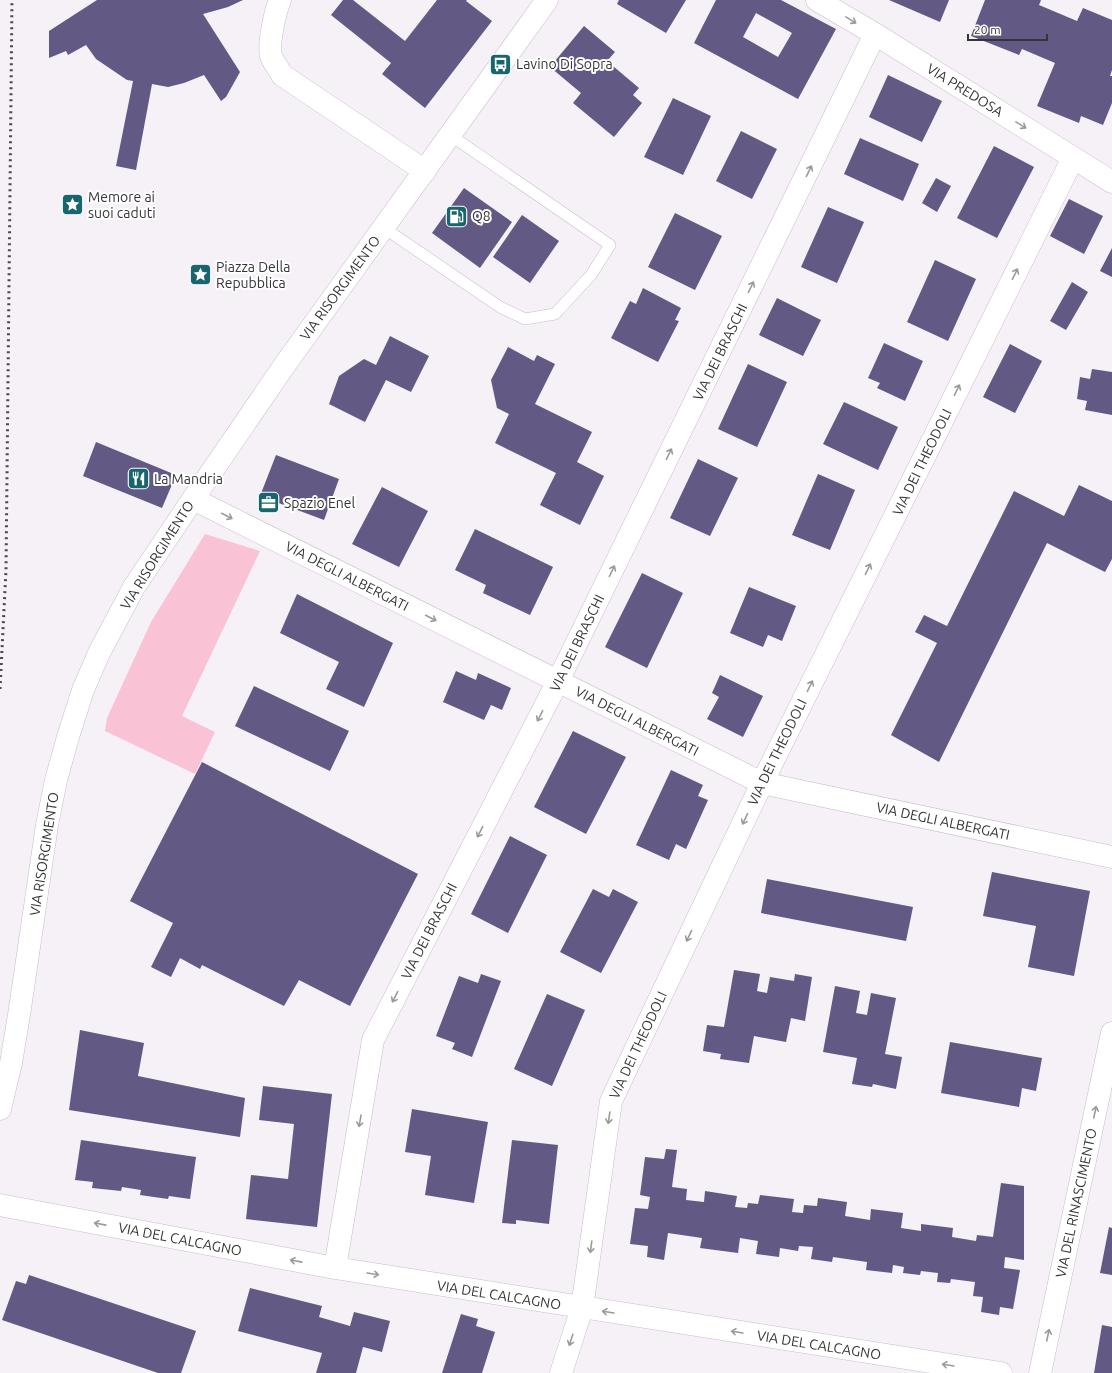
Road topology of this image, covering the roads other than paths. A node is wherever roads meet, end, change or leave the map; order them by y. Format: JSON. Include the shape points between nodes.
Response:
{"nodes":[{"id":1,"x":280,"y":0,"type":"edge"},
{"id":2,"x":547,"y":0,"type":"edge"},
{"id":3,"x":817,"y":0,"type":"edge"},
{"id":4,"x":876,"y":34,"type":"junction"},
{"id":5,"x":450,"y":135,"type":"junction"},
{"id":6,"x":1073,"y":158,"type":"junction"},
{"id":7,"x":425,"y":170,"type":"junction"},
{"id":8,"x":1112,"y":182,"type":"edge"},
{"id":9,"x":384,"y":228,"type":"junction"},
{"id":10,"x":193,"y":499,"type":"junction"},
{"id":11,"x":558,"y":681,"type":"junction"},
{"id":12,"x":762,"y":783,"type":"junction"},
{"id":13,"x":1112,"y":857,"type":"edge"},
{"id":14,"x":1112,"y":1033,"type":"edge"},
{"id":15,"x":0,"y":1108,"type":"edge"},
{"id":16,"x":0,"y":1205,"type":"edge"},
{"id":17,"x":334,"y":1268,"type":"junction"},
{"id":18,"x":582,"y":1308,"type":"junction"},
{"id":19,"x":561,"y":1373,"type":"edge"},
{"id":20,"x":1001,"y":1373,"type":"edge"},
{"id":21,"x":1040,"y":1373,"type":"edge"}],
"edges":[{"from":1,"to":7,"type":"street","via":[[276,10],[271,56],[282,75]]},
{"from":2,"to":5,"type":"street","name":"VIA RISORGIMENTO"},
{"from":3,"to":4,"type":"street","name":"VIA PREDOSA","one_way":true},
{"from":4,"to":6,"type":"street","name":"VIA PREDOSA","one_way":true},
{"from":11,"to":4,"type":"street","name":"VIA DEI BRASCHI","one_way":true},
{"from":5,"to":7,"type":"street","name":"VIA RISORGIMENTO"},
{"from":5,"to":9,"type":"lane","via":[[610,245],[591,275],[555,314],[525,319],[500,307]]},
{"from":6,"to":8,"type":"street","name":"VIA PREDOSA"},
{"from":12,"to":6,"type":"street","name":"VIA DEI THEODOLI","one_way":true},
{"from":7,"to":9,"type":"street","name":"VIA RISORGIMENTO"},
{"from":9,"to":10,"type":"street","name":"VIA RISORGIMENTO","via":[[284,366]]},
{"from":10,"to":11,"type":"street","name":"VIA DEGLI ALBERGATI","one_way":true},
{"from":10,"to":15,"type":"street","name":"VIA RISORGIMENTO","via":[[134,587],[99,653],[83,690],[68,736],[47,825],[19,1016]]},
{"from":11,"to":12,"type":"street","name":"VIA DEGLI ALBERGATI"},
{"from":11,"to":17,"type":"street","name":"VIA DEI BRASCHI","one_way":true,"via":[[373,1040]]},
{"from":12,"to":13,"type":"street","name":"VIA DEGLI ALBERGATI"},
{"from":12,"to":18,"type":"street","name":"VIA DEI THEODOLI","one_way":true,"via":[[611,1101]]},
{"from":21,"to":14,"type":"street","name":"VIA DEL RINASCIMENTO","one_way":true},
{"from":17,"to":16,"type":"street","name":"VIA DEL CALCAGNO","one_way":true},
{"from":17,"to":18,"type":"street","name":"VIA DEL CALCAGNO","one_way":true},
{"from":18,"to":19,"type":"street","name":"VIA DEI THEODOLI","one_way":true},
{"from":20,"to":18,"type":"street","name":"VIA DEL CALCAGNO","one_way":true}]}
